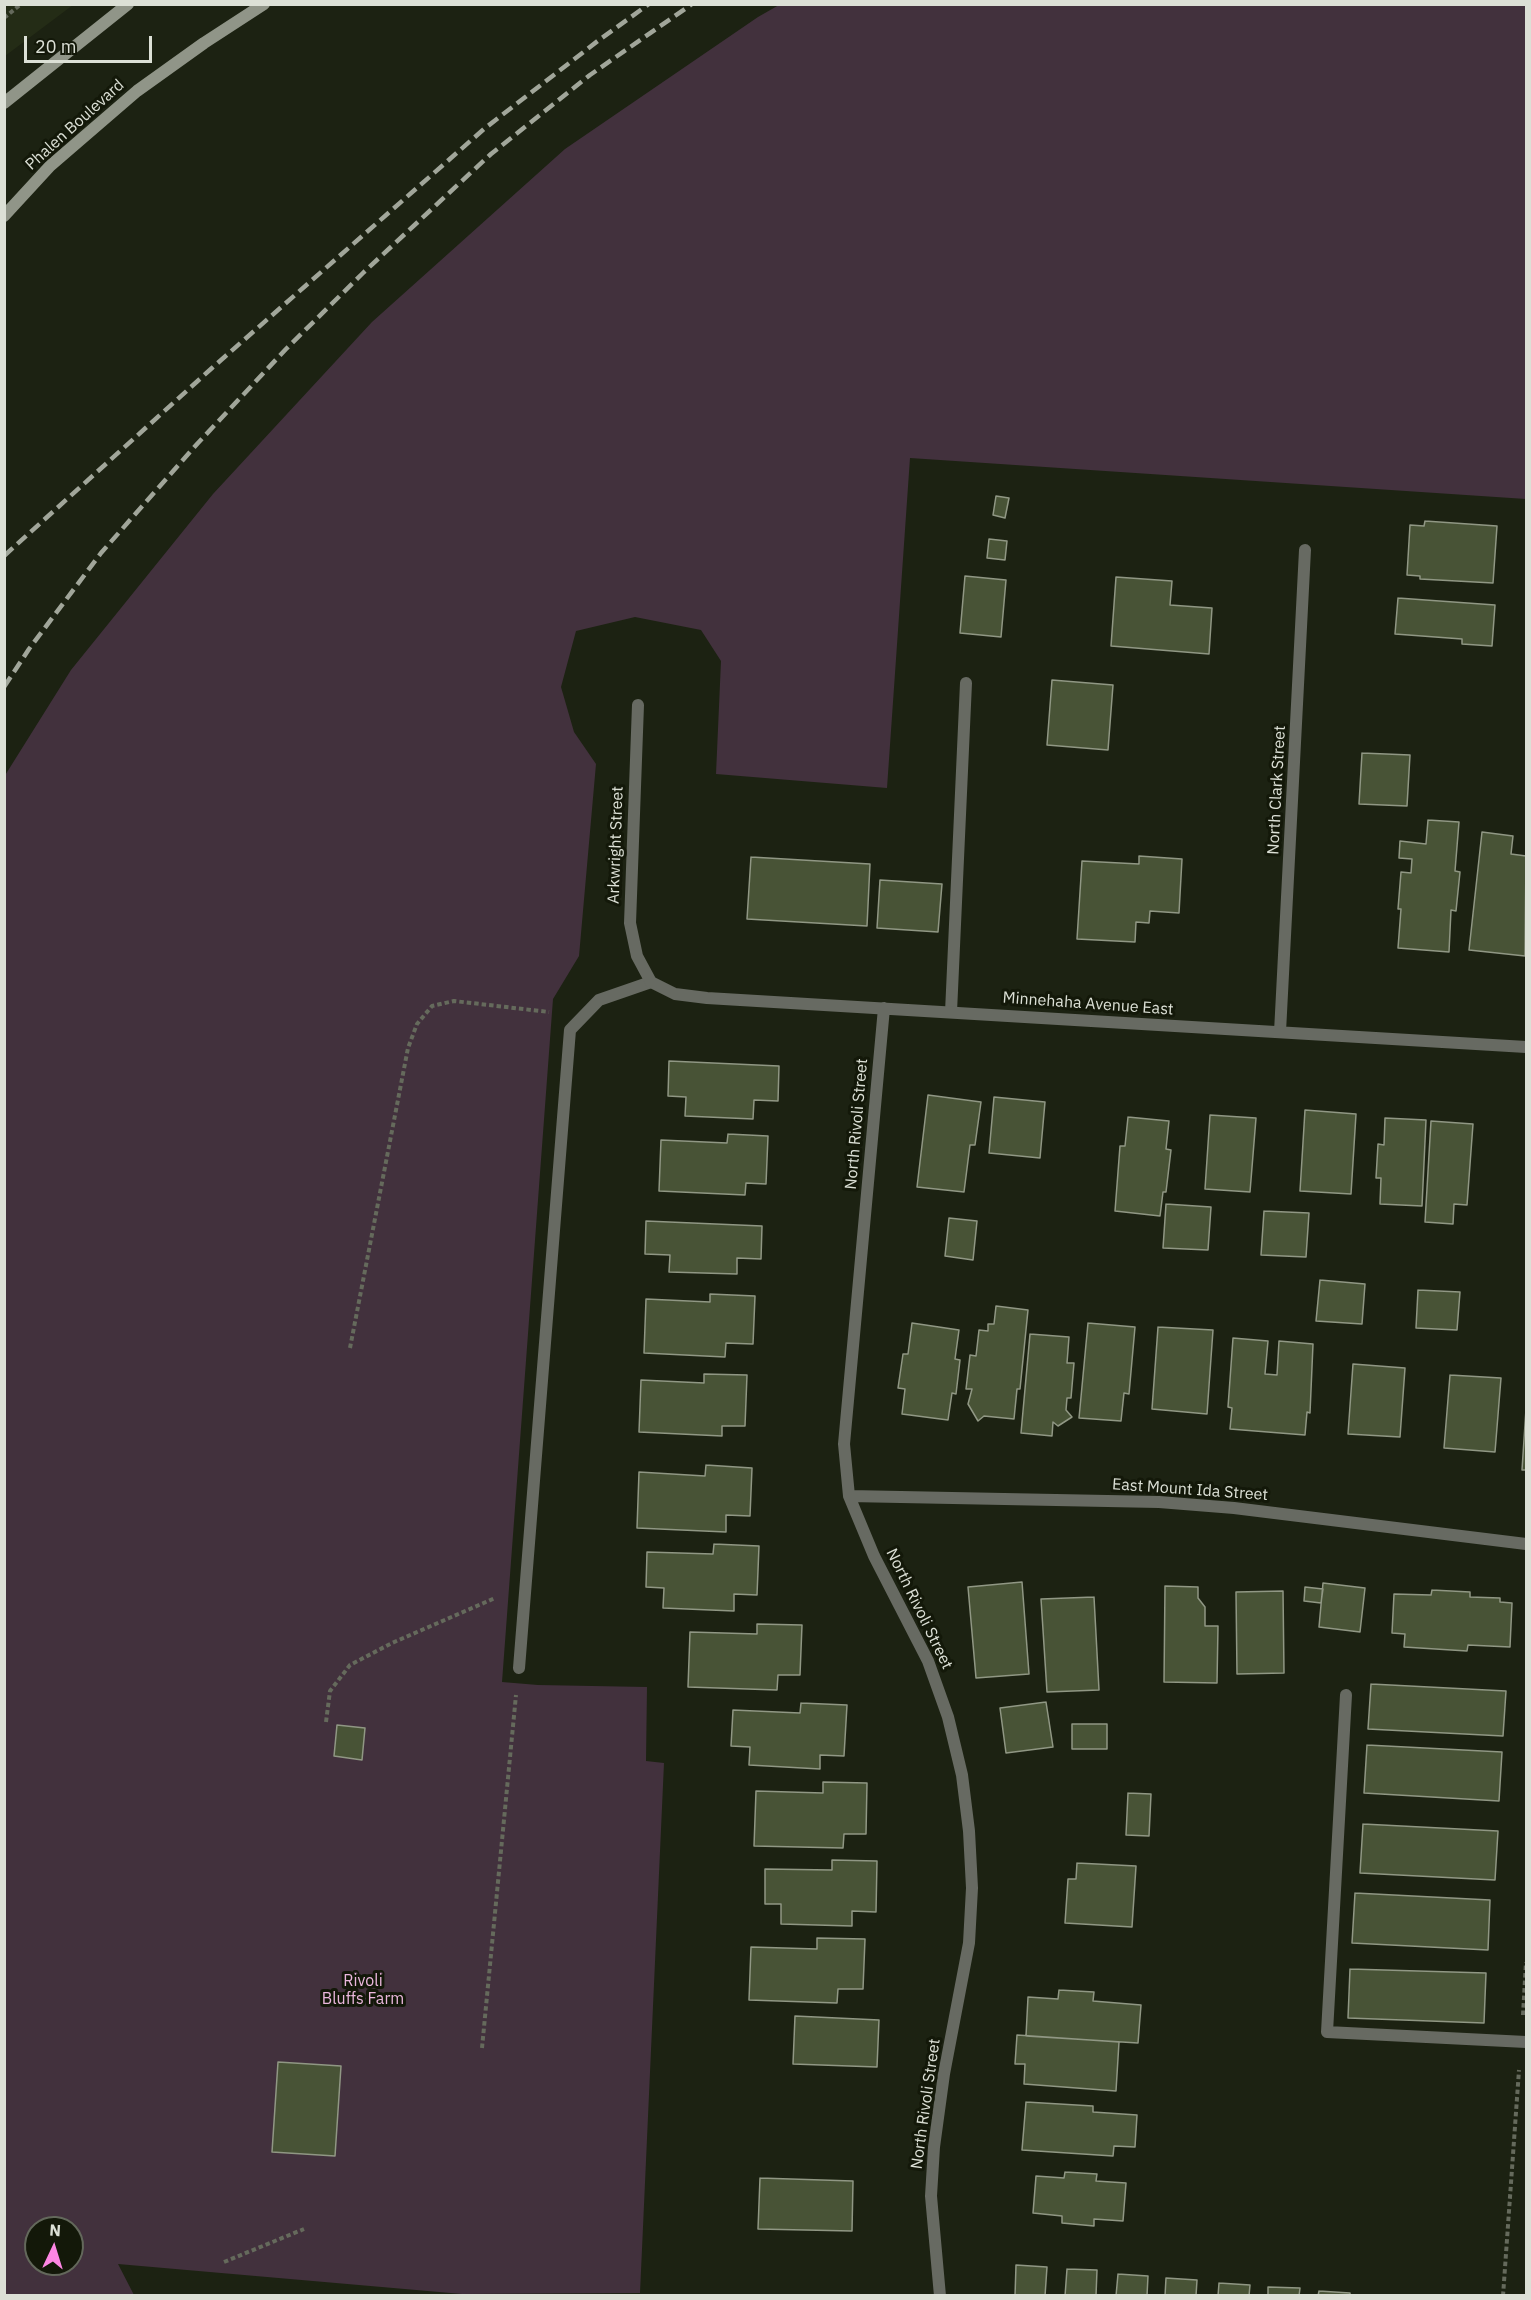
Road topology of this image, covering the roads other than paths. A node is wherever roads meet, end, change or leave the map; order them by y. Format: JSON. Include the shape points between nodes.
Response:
{"nodes":[{"id":1,"x":128,"y":4,"type":"edge"},
{"id":2,"x":264,"y":4,"type":"edge"},
{"id":3,"x":4,"y":103,"type":"edge"},
{"id":4,"x":4,"y":216,"type":"edge"},
{"id":5,"x":1305,"y":550,"type":"dead end"},
{"id":6,"x":966,"y":683,"type":"dead end"},
{"id":7,"x":639,"y":705,"type":"dead end"},
{"id":8,"x":651,"y":982,"type":"junction"},
{"id":9,"x":884,"y":1008,"type":"junction"},
{"id":10,"x":951,"y":1012,"type":"junction"},
{"id":11,"x":1280,"y":1032,"type":"junction"},
{"id":12,"x":1527,"y":1047,"type":"edge"},
{"id":13,"x":849,"y":1496,"type":"junction"},
{"id":14,"x":1527,"y":1544,"type":"edge"},
{"id":15,"x":519,"y":1668,"type":"road end"},
{"id":16,"x":1346,"y":1695,"type":"dead end"},
{"id":17,"x":1524,"y":2042,"type":"edge"},
{"id":18,"x":940,"y":2295,"type":"edge"}],
"edges":[{"from":1,"to":3,"type":"main road"},
{"from":2,"to":4,"type":"main road","name":"Phalen Boulevard","via":[[137,91],[50,166]]},
{"from":5,"to":11,"type":"street","name":"North Clark Street"},
{"from":6,"to":10,"type":"street"},
{"from":7,"to":8,"type":"street","name":"Arkwright Street","via":[[630,923],[637,957]]},
{"from":8,"to":9,"type":"street","name":"Minnehaha Avenue East","via":[[675,994],[707,998]]},
{"from":8,"to":15,"type":"street","via":[[599,1000],[570,1030]]},
{"from":9,"to":10,"type":"street","name":"Minnehaha Avenue East"},
{"from":9,"to":13,"type":"street","name":"North Rivoli Street","via":[[844,1444]]},
{"from":10,"to":11,"type":"street","name":"Minnehaha Avenue East"},
{"from":11,"to":12,"type":"street","name":"Minnehaha Avenue East"},
{"from":13,"to":14,"type":"street","name":"East Mount Ida Street","via":[[1159,1502]]},
{"from":13,"to":18,"type":"street","name":"North Rivoli Street","via":[[874,1556],[928,1660],[948,1717],[962,1775],[969,1831],[969,1943],[934,2147],[931,2196]]},
{"from":16,"to":17,"type":"street","via":[[1327,2032]]}]}
